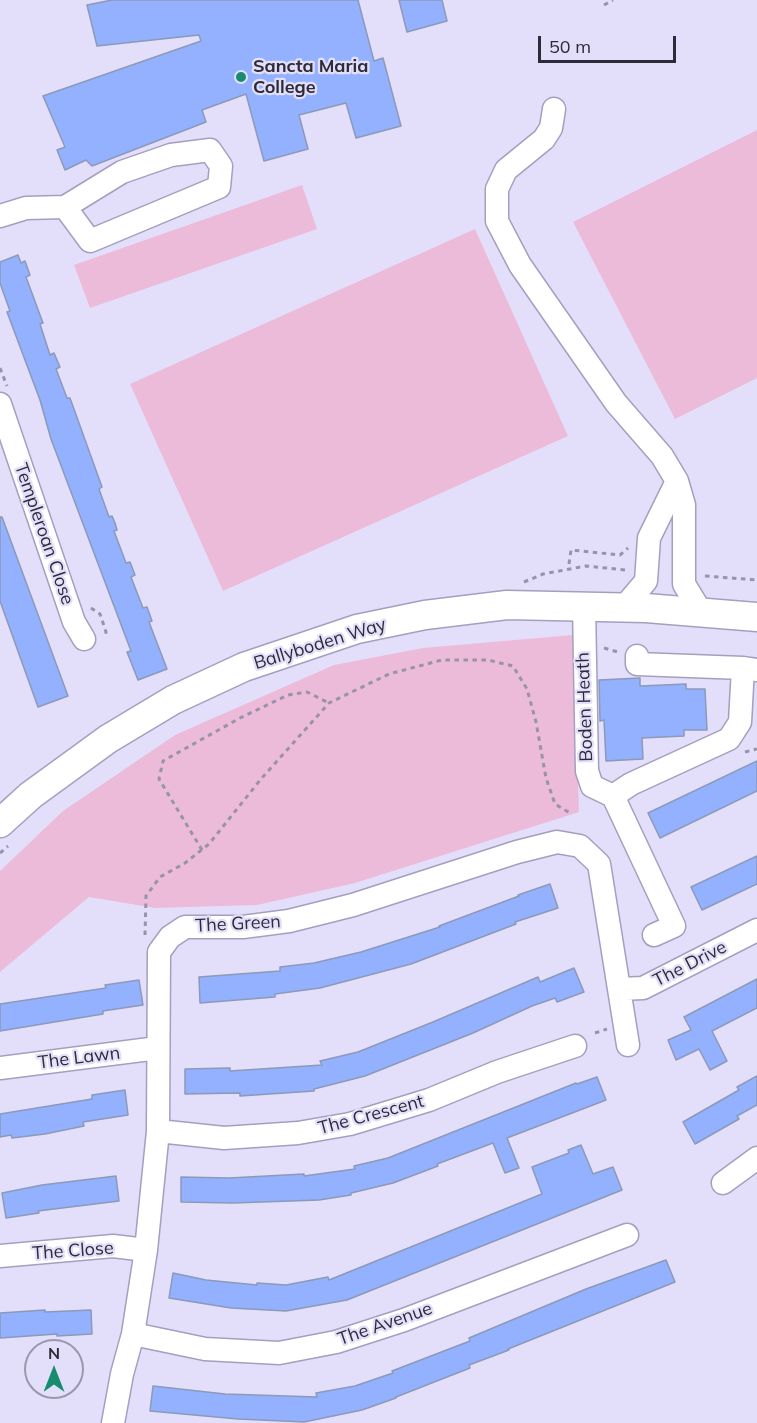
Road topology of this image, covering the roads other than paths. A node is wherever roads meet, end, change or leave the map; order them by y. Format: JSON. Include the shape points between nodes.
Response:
{"nodes":[{"id":1,"x":554,"y":109,"type":"dead end"},
{"id":2,"x":65,"y":207,"type":"junction"},
{"id":3,"x":0,"y":216,"type":"edge"},
{"id":4,"x":0,"y":404,"type":"edge"},
{"id":5,"x":4,"y":428,"type":"edge"},
{"id":6,"x":677,"y":481,"type":"junction"},
{"id":7,"x":584,"y":605,"type":"junction"},
{"id":8,"x":624,"y":607,"type":"junction"},
{"id":9,"x":701,"y":612,"type":"junction"},
{"id":10,"x":757,"y":617,"type":"edge"},
{"id":11,"x":84,"y":639,"type":"dead end"},
{"id":12,"x":637,"y":656,"type":"road end"},
{"id":13,"x":750,"y":669,"type":"edge"},
{"id":14,"x":613,"y":796,"type":"junction"},
{"id":15,"x":5,"y":833,"type":"edge"},
{"id":16,"x":757,"y":930,"type":"edge"},
{"id":17,"x":654,"y":935,"type":"dead end"},
{"id":18,"x":620,"y":989,"type":"junction"},
{"id":19,"x":628,"y":1045,"type":"dead end"},
{"id":20,"x":575,"y":1046,"type":"dead end"},
{"id":21,"x":158,"y":1048,"type":"junction"},
{"id":22,"x":0,"y":1068,"type":"edge"},
{"id":23,"x":158,"y":1131,"type":"junction"},
{"id":24,"x":757,"y":1158,"type":"edge"},
{"id":25,"x":723,"y":1183,"type":"dead end"},
{"id":26,"x":627,"y":1235,"type":"dead end"},
{"id":27,"x":146,"y":1250,"type":"junction"},
{"id":28,"x":0,"y":1256,"type":"edge"},
{"id":29,"x":133,"y":1334,"type":"junction"},
{"id":30,"x":112,"y":1423,"type":"edge"}],
"edges":[{"from":1,"to":6,"type":"street","via":[[551,128],[544,139],[506,170],[496,189],[496,221],[520,265],[616,403],[662,456]]},
{"from":2,"to":2,"type":"street","via":[[122,172],[171,155],[210,150],[221,166],[219,187],[90,241]]},
{"from":2,"to":3,"type":"street","via":[[26,208]]},
{"from":4,"to":5,"type":"street","name":"Templeroan Close"},
{"from":5,"to":11,"type":"street","name":"Templeroan Close","via":[[74,622]]},
{"from":6,"to":8,"type":"street","via":[[649,538],[646,581]]},
{"from":6,"to":9,"type":"street","via":[[684,505],[684,584]]},
{"from":7,"to":8,"type":"main road","name":"Ballyboden Way"},
{"from":7,"to":14,"type":"street","name":"Boden Heath","via":[[587,771],[592,786]]},
{"from":7,"to":15,"type":"main road","name":"Ballyboden Way","via":[[507,606],[424,615],[357,629],[244,667],[173,700],[108,739],[31,795]]},
{"from":8,"to":9,"type":"main road","name":"Ballyboden Way"},
{"from":9,"to":10,"type":"main road","name":"Ballyboden Way"},
{"from":12,"to":13,"type":"street","via":[[637,664]]},
{"from":13,"to":14,"type":"street","via":[[740,722],[729,739],[630,784]]},
{"from":14,"to":17,"type":"street","name":"Boden Heath","via":[[674,926]]},
{"from":16,"to":18,"type":"street","name":"The Drive","via":[[643,988]]},
{"from":18,"to":19,"type":"street","name":"The Green"},
{"from":18,"to":21,"type":"street","name":"The Green","via":[[599,864],[580,846],[556,842],[289,921],[243,927],[185,927],[159,952]]},
{"from":20,"to":23,"type":"street","name":"The Crescent","via":[[429,1100],[350,1124],[298,1133],[224,1138]]},
{"from":21,"to":22,"type":"street","name":"The Lawn"},
{"from":21,"to":23,"type":"street","name":"The Green"},
{"from":23,"to":27,"type":"street","name":"The Green"},
{"from":24,"to":25,"type":"street"},
{"from":26,"to":29,"type":"street","name":"The Avenue","via":[[336,1342],[279,1353],[205,1348]]},
{"from":27,"to":28,"type":"street","name":"The Close","via":[[113,1246]]},
{"from":27,"to":29,"type":"street","name":"The Green"},
{"from":29,"to":30,"type":"street","name":"The Green"}]}
